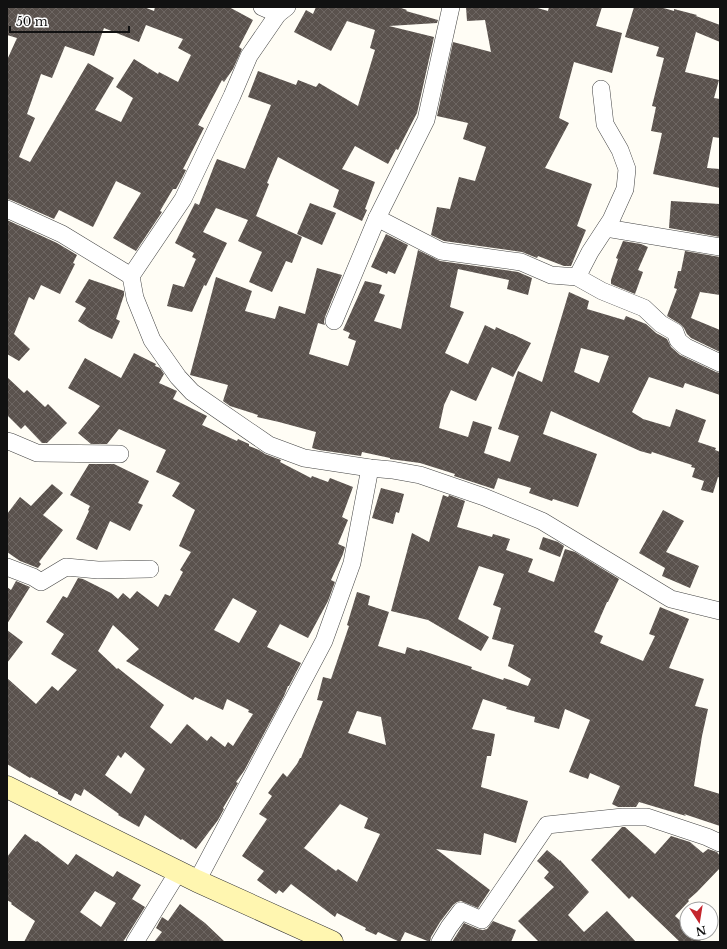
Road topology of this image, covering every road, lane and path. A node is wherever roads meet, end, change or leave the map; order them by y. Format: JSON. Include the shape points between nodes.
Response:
{"nodes":[{"id":1,"x":262,"y":7,"type":"edge"},
{"id":2,"x":451,"y":7,"type":"edge"},
{"id":3,"x":283,"y":11,"type":"edge"},
{"id":4,"x":601,"y":88,"type":"dead end"},
{"id":5,"x":7,"y":209,"type":"edge"},
{"id":6,"x":377,"y":218,"type":"junction"},
{"id":7,"x":606,"y":228,"type":"junction"},
{"id":8,"x":720,"y":247,"type":"edge"},
{"id":9,"x":131,"y":276,"type":"junction"},
{"id":10,"x":577,"y":277,"type":"junction"},
{"id":11,"x":334,"y":321,"type":"dead end"},
{"id":12,"x":720,"y":363,"type":"edge"},
{"id":13,"x":7,"y":441,"type":"edge"},
{"id":14,"x":120,"y":454,"type":"dead end"},
{"id":15,"x":370,"y":468,"type":"junction"},
{"id":16,"x":7,"y":567,"type":"edge"},
{"id":17,"x":150,"y":569,"type":"dead end"},
{"id":18,"x":720,"y":610,"type":"edge"},
{"id":19,"x":7,"y":787,"type":"edge"},
{"id":20,"x":720,"y":843,"type":"edge"},
{"id":21,"x":178,"y":872,"type":"junction"},
{"id":22,"x":197,"y":882,"type":"junction"},
{"id":23,"x":328,"y":941,"type":"edge"},
{"id":24,"x":135,"y":942,"type":"edge"},
{"id":25,"x":440,"y":942,"type":"edge"}],
"edges":[{"from":1,"to":3,"type":"street"},
{"from":2,"to":6,"type":"street","via":[[426,120]]},
{"from":3,"to":9,"type":"street","via":[[248,56],[183,199]]},
{"from":4,"to":7,"type":"street","via":[[605,124],[620,150],[627,169],[625,189]]},
{"from":5,"to":9,"type":"street","via":[[62,234]]},
{"from":6,"to":10,"type":"street","via":[[441,251],[521,262],[551,275]]},
{"from":6,"to":11,"type":"street"},
{"from":7,"to":8,"type":"street"},
{"from":7,"to":10,"type":"street"},
{"from":9,"to":15,"type":"street","via":[[135,298],[152,340],[192,392],[268,445],[304,458]]},
{"from":10,"to":12,"type":"street","via":[[602,291],[644,308],[661,324],[675,332],[681,344]]},
{"from":13,"to":14,"type":"street","via":[[37,453]]},
{"from":15,"to":18,"type":"street","via":[[420,475],[491,500],[542,521],[671,599]]},
{"from":15,"to":22,"type":"street","via":[[352,563],[324,641]]},
{"from":16,"to":17,"type":"street","via":[[41,582],[66,566],[98,570]]},
{"from":19,"to":21,"type":"street"},
{"from":20,"to":25,"type":"street","via":[[647,817],[547,825],[482,920],[461,911]]},
{"from":21,"to":22,"type":"street"},
{"from":21,"to":24,"type":"street"},
{"from":22,"to":23,"type":"street"}]}
